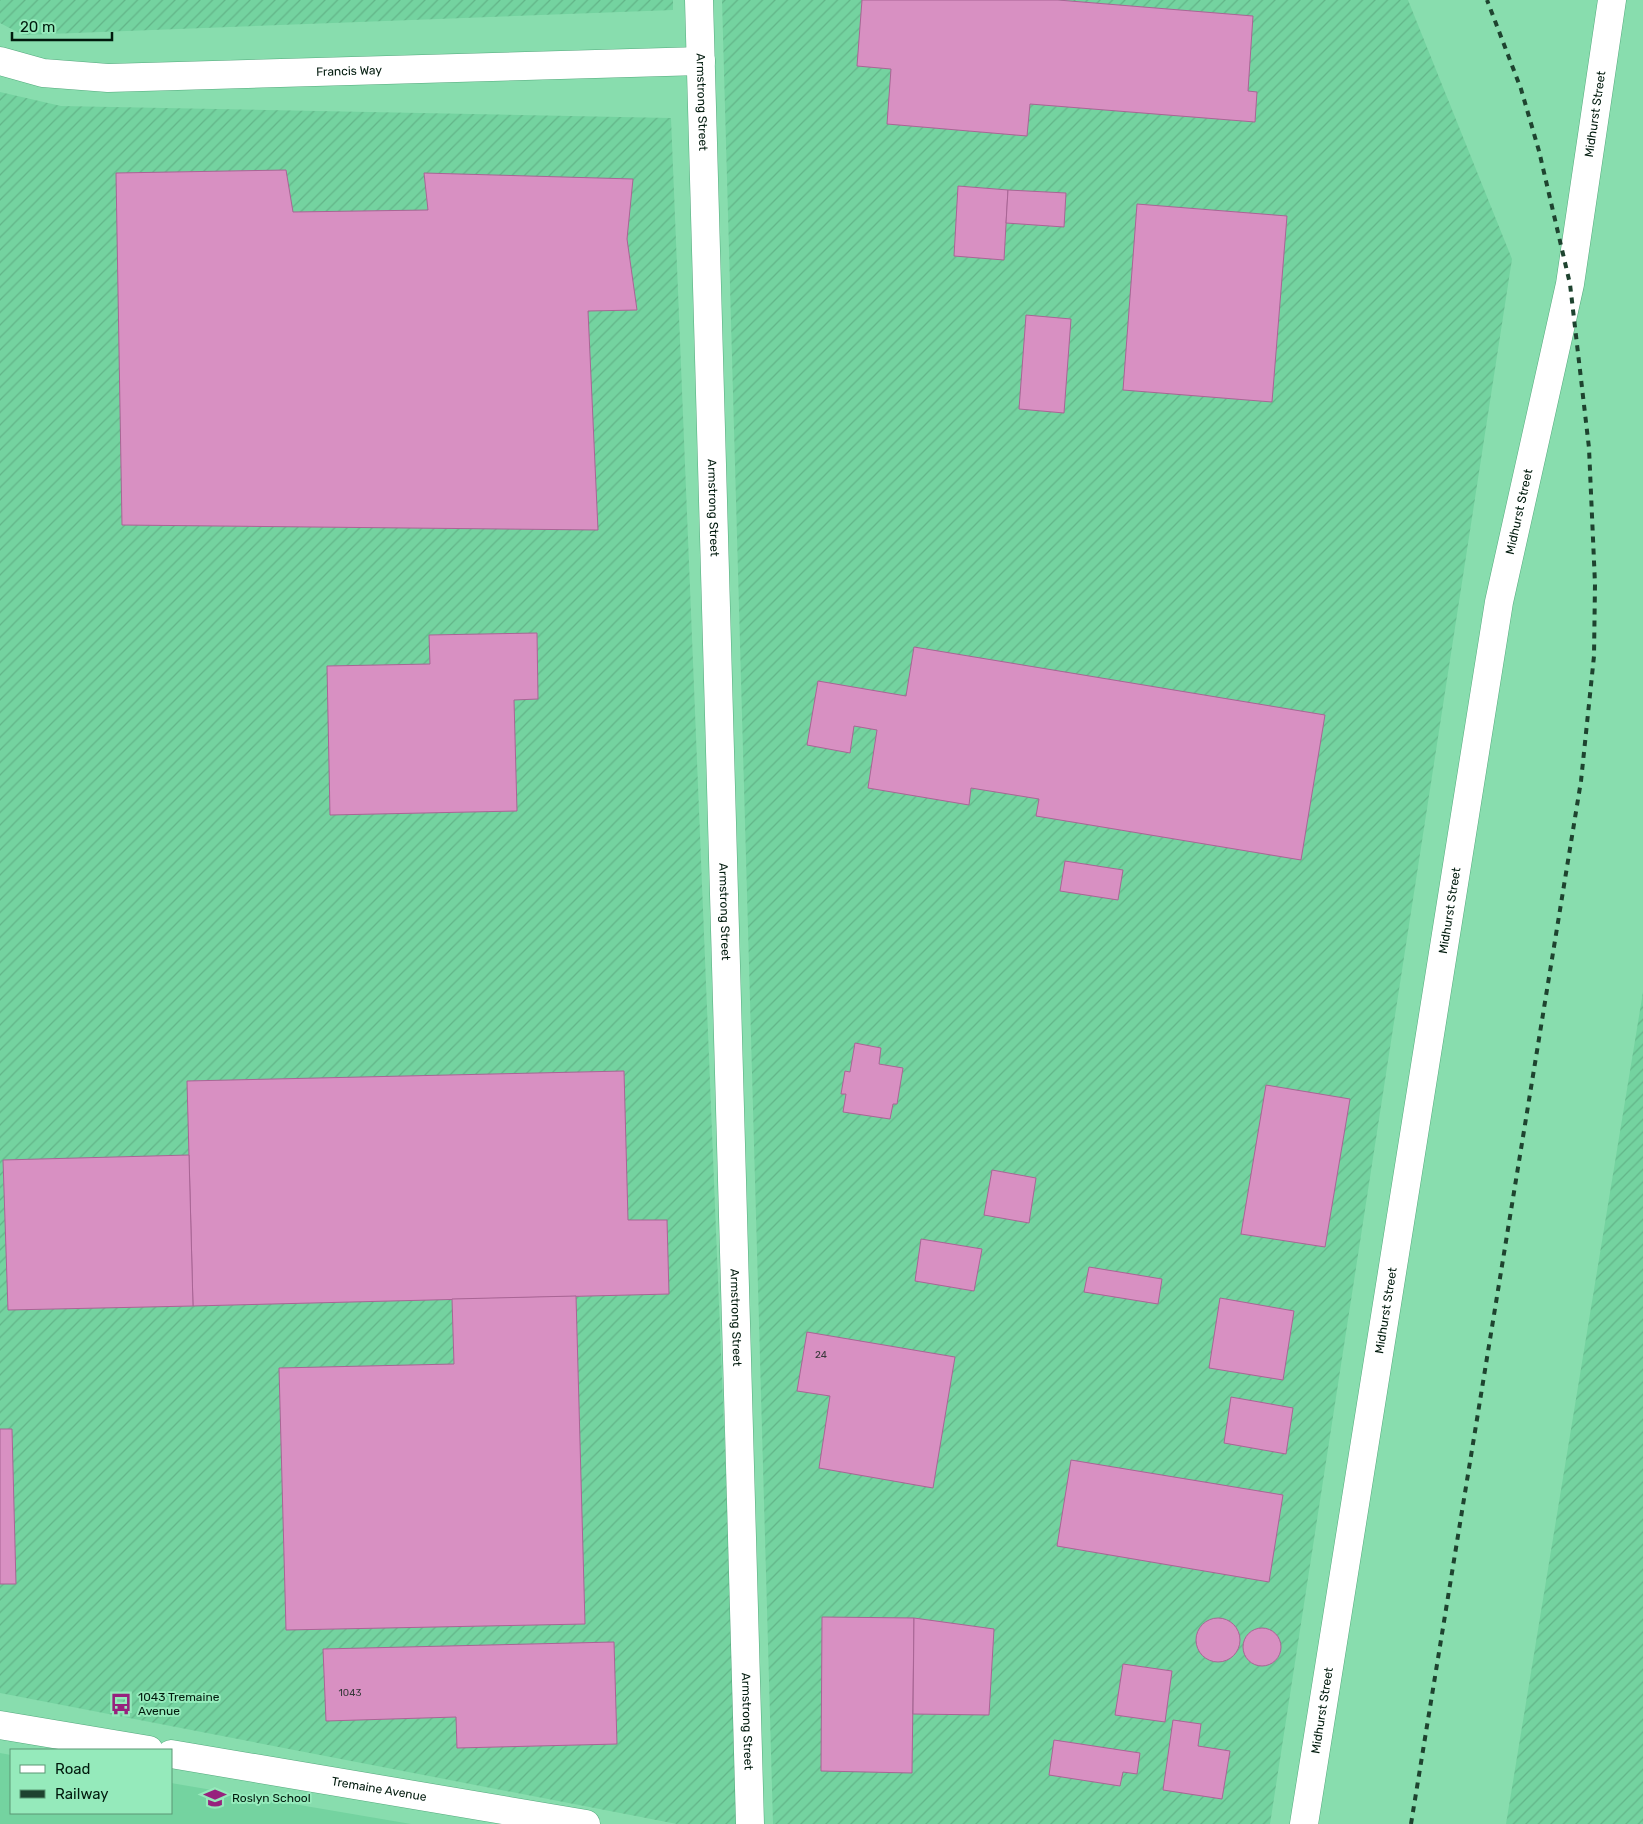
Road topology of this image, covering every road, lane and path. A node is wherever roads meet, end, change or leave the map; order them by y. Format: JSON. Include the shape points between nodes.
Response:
{"nodes":[{"id":1,"x":699,"y":0,"type":"edge"},
{"id":2,"x":1612,"y":0,"type":"edge"},
{"id":3,"x":0,"y":61,"type":"edge"},
{"id":4,"x":701,"y":61,"type":"junction"},
{"id":5,"x":0,"y":1725,"type":"edge"},
{"id":6,"x":143,"y":1749,"type":"edge"},
{"id":7,"x":172,"y":1754,"type":"edge"},
{"id":8,"x":586,"y":1824,"type":"edge"},
{"id":9,"x":750,"y":1824,"type":"edge"},
{"id":10,"x":1304,"y":1824,"type":"edge"}],
"edges":[{"from":1,"to":4,"type":"street","name":"Armstrong Street"},
{"from":2,"to":10,"type":"street","name":"Midhurst Street","via":[[1570,284],[1499,602]]},
{"from":3,"to":4,"type":"street","name":"Francis Way","via":[[43,73],[108,78]]},
{"from":4,"to":9,"type":"street","name":"Armstrong Street"},
{"from":5,"to":6,"type":"street"},
{"from":7,"to":8,"type":"street","name":"Tremaine Avenue"}]}
